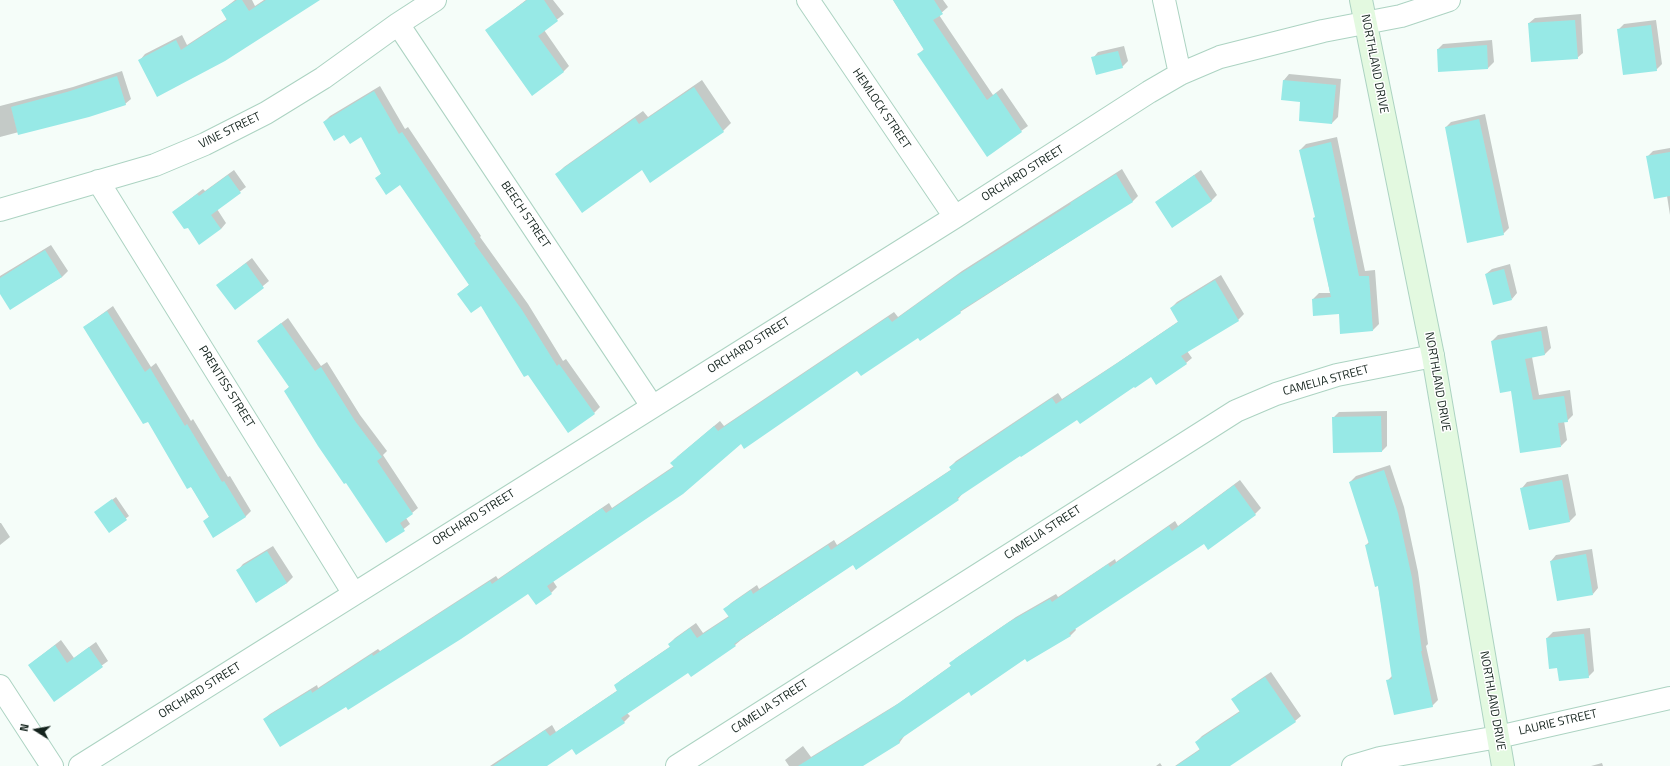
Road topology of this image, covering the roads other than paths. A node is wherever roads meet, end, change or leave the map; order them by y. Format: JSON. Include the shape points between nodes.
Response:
{"nodes":[{"id":1,"x":434,"y":0,"type":"edge"},
{"id":2,"x":808,"y":0,"type":"edge"},
{"id":3,"x":1164,"y":0,"type":"edge"},
{"id":4,"x":1361,"y":0,"type":"edge"},
{"id":5,"x":1449,"y":0,"type":"edge"},
{"id":6,"x":1365,"y":21,"type":"junction"},
{"id":7,"x":398,"y":24,"type":"junction"},
{"id":8,"x":1180,"y":74,"type":"junction"},
{"id":9,"x":98,"y":181,"type":"junction"},
{"id":10,"x":0,"y":210,"type":"edge"},
{"id":11,"x":955,"y":217,"type":"junction"},
{"id":12,"x":1433,"y":356,"type":"junction"},
{"id":13,"x":652,"y":406,"type":"junction"},
{"id":14,"x":354,"y":594,"type":"junction"},
{"id":15,"x":0,"y":686,"type":"edge"},
{"id":16,"x":1670,"y":698,"type":"edge"},
{"id":17,"x":1498,"y":737,"type":"junction"},
{"id":18,"x":52,"y":766,"type":"edge"},
{"id":19,"x":80,"y":766,"type":"edge"},
{"id":20,"x":677,"y":766,"type":"edge"},
{"id":21,"x":1352,"y":766,"type":"edge"},
{"id":22,"x":1503,"y":766,"type":"edge"}],
"edges":[{"from":1,"to":7,"type":"street","name":"VINE STREET"},
{"from":2,"to":11,"type":"street","name":"HEMLOCK STREET"},
{"from":3,"to":8,"type":"street"},
{"from":4,"to":6,"type":"street","name":"NORTHLAND DRIVE"},
{"from":5,"to":6,"type":"street","name":"ORCHARD STREET","via":[[1400,16]]},
{"from":6,"to":8,"type":"street","name":"ORCHARD STREET","via":[[1220,57]]},
{"from":6,"to":12,"type":"street","name":"NORTHLAND DRIVE"},
{"from":7,"to":9,"type":"street","name":"VINE STREET","via":[[323,78],[266,113],[205,144],[155,165]]},
{"from":7,"to":13,"type":"street","name":"BEECH STREET"},
{"from":8,"to":11,"type":"street","name":"ORCHARD STREET"},
{"from":9,"to":10,"type":"street","name":"VINE STREET"},
{"from":9,"to":14,"type":"street","name":"PRENTISS STREET"},
{"from":11,"to":13,"type":"street","name":"ORCHARD STREET"},
{"from":12,"to":17,"type":"street","name":"NORTHLAND DRIVE"},
{"from":12,"to":20,"type":"street","name":"CAMELIA STREET","via":[[1337,375],[1276,394],[1236,411]]},
{"from":13,"to":14,"type":"street","name":"ORCHARD STREET"},
{"from":14,"to":19,"type":"street","name":"ORCHARD STREET"},
{"from":15,"to":18,"type":"street"},
{"from":16,"to":17,"type":"street","name":"LAURIE STREET"},
{"from":17,"to":21,"type":"street","name":"LAURIE STREET","via":[[1380,758]]},
{"from":17,"to":22,"type":"street","name":"NORTHLAND DRIVE"}]}
